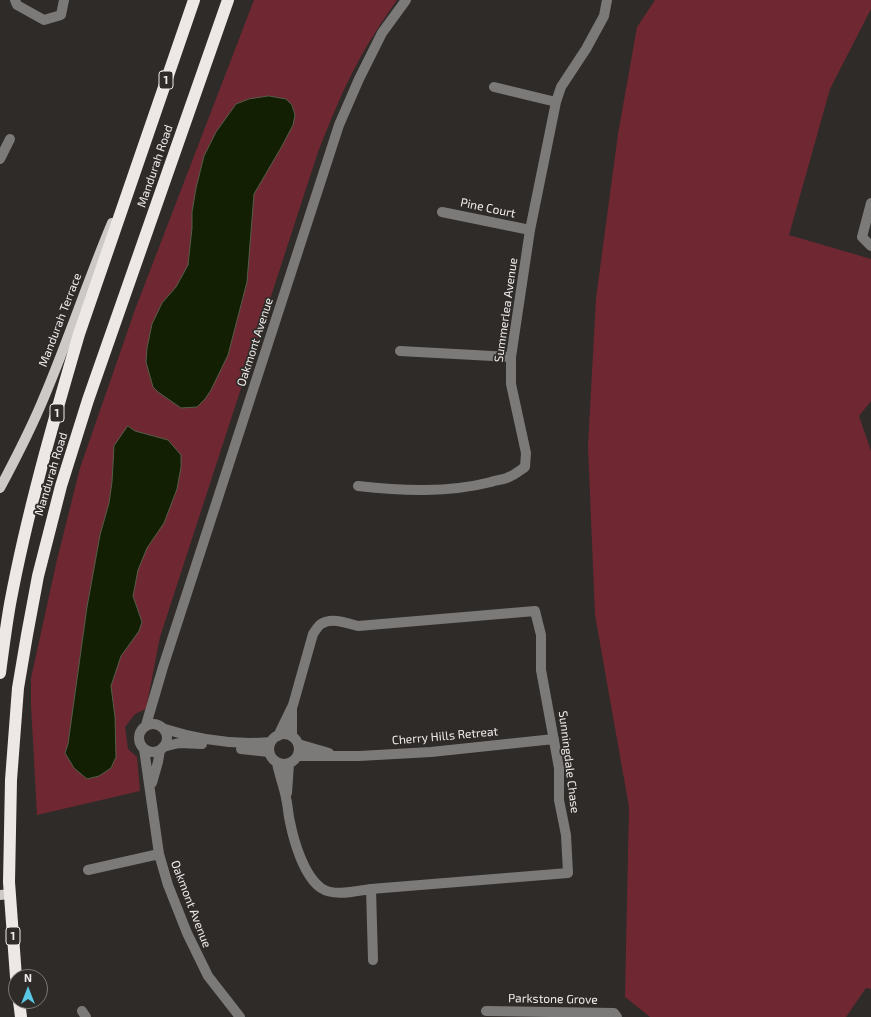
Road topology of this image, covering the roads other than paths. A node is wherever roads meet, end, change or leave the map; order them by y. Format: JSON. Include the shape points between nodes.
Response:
{"nodes":[{"id":1,"x":15,"y":0,"type":"edge"},
{"id":2,"x":64,"y":0,"type":"edge"},
{"id":3,"x":194,"y":0,"type":"edge"},
{"id":4,"x":228,"y":0,"type":"edge"},
{"id":5,"x":406,"y":0,"type":"edge"},
{"id":6,"x":607,"y":0,"type":"edge"},
{"id":7,"x":494,"y":87,"type":"dead end"},
{"id":8,"x":556,"y":102,"type":"junction"},
{"id":9,"x":10,"y":138,"type":"dead end"},
{"id":10,"x":139,"y":159,"type":"junction"},
{"id":11,"x":0,"y":160,"type":"edge"},
{"id":12,"x":871,"y":203,"type":"edge"},
{"id":13,"x":442,"y":212,"type":"dead end"},
{"id":14,"x":530,"y":230,"type":"junction"},
{"id":15,"x":871,"y":246,"type":"edge"},
{"id":16,"x":400,"y":351,"type":"dead end"},
{"id":17,"x":511,"y":357,"type":"junction"},
{"id":18,"x":358,"y":486,"type":"dead end"},
{"id":19,"x":0,"y":488,"type":"edge"},
{"id":20,"x":0,"y":673,"type":"edge"},
{"id":21,"x":153,"y":704,"type":"junction"},
{"id":22,"x":292,"y":705,"type":"junction"},
{"id":23,"x":146,"y":725,"type":"junction"},
{"id":24,"x":162,"y":727,"type":"junction"},
{"id":25,"x":554,"y":739,"type":"junction"},
{"id":26,"x":295,"y":740,"type":"junction"},
{"id":27,"x":273,"y":743,"type":"junction"},
{"id":28,"x":144,"y":749,"type":"junction"},
{"id":29,"x":161,"y":749,"type":"junction"},
{"id":30,"x":339,"y":755,"type":"junction"},
{"id":31,"x":298,"y":756,"type":"junction"},
{"id":32,"x":277,"y":763,"type":"junction"},
{"id":33,"x":289,"y":764,"type":"junction"},
{"id":34,"x":150,"y":787,"type":"junction"},
{"id":35,"x":286,"y":797,"type":"junction"},
{"id":36,"x":159,"y":854,"type":"junction"},
{"id":37,"x":88,"y":870,"type":"dead end"},
{"id":38,"x":5,"y":882,"type":"edge"},
{"id":39,"x":371,"y":889,"type":"junction"},
{"id":40,"x":5,"y":895,"type":"edge"},
{"id":41,"x":373,"y":960,"type":"dead end"},
{"id":42,"x":15,"y":969,"type":"edge"},
{"id":43,"x":486,"y":1011,"type":"dead end"},
{"id":44,"x":240,"y":1017,"type":"edge"},
{"id":45,"x":617,"y":1017,"type":"edge"}],
"edges":[{"from":1,"to":2,"type":"street","via":[[17,5],[44,20],[61,15]]},
{"from":3,"to":10,"type":"highway","name":"Mandurah Road","number":"1"},
{"from":4,"to":38,"type":"highway","name":"Mandurah Road","number":"1","via":[[88,400],[48,532],[18,688]]},
{"from":5,"to":21,"type":"street","name":"Oakmont Avenue","via":[[382,33],[339,125]]},
{"from":6,"to":8,"type":"street","name":"Summerlea Avenue","via":[[604,16],[561,87]]},
{"from":7,"to":8,"type":"street"},
{"from":8,"to":14,"type":"street","name":"Summerlea Avenue"},
{"from":9,"to":11,"type":"street"},
{"from":10,"to":19,"type":"main road","name":"Mandurah Terrace","via":[[95,263],[45,396]]},
{"from":10,"to":20,"type":"highway","name":"Mandurah Road","number":"1","via":[[79,334],[36,488],[10,605]]},
{"from":12,"to":15,"type":"street","via":[[862,237]]},
{"from":13,"to":14,"type":"street","name":"Pine Court"},
{"from":14,"to":17,"type":"street","name":"Summerlea Avenue"},
{"from":16,"to":17,"type":"street"},
{"from":17,"to":18,"type":"street","name":"Summerlea Avenue","via":[[511,384],[526,453],[524,467],[509,477],[468,487],[410,490]]},
{"from":21,"to":23,"type":"street","name":"Oakmont Avenue"},
{"from":21,"to":24,"type":"street"},
{"from":22,"to":25,"type":"street","name":"Sunningdale Chase","via":[[313,634],[320,624],[328,621],[358,626],[535,612],[542,635],[541,670]]},
{"from":22,"to":26,"type":"street","name":"Sunningdale Chase"},
{"from":22,"to":27,"type":"street","name":"Sunningdale Chase"},
{"from":23,"to":24,"type":"street","via":[[153,723]]},
{"from":23,"to":28,"type":"street","via":[[138,736]]},
{"from":24,"to":27,"type":"street","via":[[194,737],[228,742]]},
{"from":24,"to":29,"type":"street","via":[[167,738]]},
{"from":25,"to":30,"type":"street","name":"Cherry Hills Retreat","via":[[431,752]]},
{"from":25,"to":39,"type":"street","name":"Sunningdale Chase","via":[[568,873]]},
{"from":26,"to":27,"type":"street","via":[[285,734]]},
{"from":26,"to":30,"type":"street","name":"Cherry Hills Retreat"},
{"from":26,"to":31,"type":"street","via":[[299,750]]},
{"from":27,"to":29,"type":"street","via":[[178,743]]},
{"from":27,"to":32,"type":"street","via":[[272,758]]},
{"from":28,"to":29,"type":"street","via":[[152,752]]},
{"from":28,"to":34,"type":"street","name":"Oakmont Avenue"},
{"from":29,"to":34,"type":"street","name":"Oakmont Avenue"},
{"from":30,"to":31,"type":"street","name":"Cherry Hills Retreat"},
{"from":31,"to":33,"type":"street"},
{"from":32,"to":33,"type":"street"},
{"from":32,"to":35,"type":"street","name":"Sunningdale Chase"},
{"from":33,"to":35,"type":"street","name":"Sunningdale Chase"},
{"from":34,"to":36,"type":"street","name":"Oakmont Avenue"},
{"from":35,"to":39,"type":"street","name":"Sunningdale Chase","via":[[293,835],[308,875],[321,888],[331,892]]},
{"from":36,"to":37,"type":"street"},
{"from":36,"to":44,"type":"street","name":"Oakmont Avenue","via":[[187,934],[208,976]]},
{"from":38,"to":40,"type":"highway","name":"Mandurah Road","number":"1"},
{"from":39,"to":41,"type":"street"},
{"from":40,"to":42,"type":"highway","name":"Mandurah Road","number":"1"},
{"from":43,"to":45,"type":"street","name":"Parkstone Grove","via":[[614,1013]]}]}
